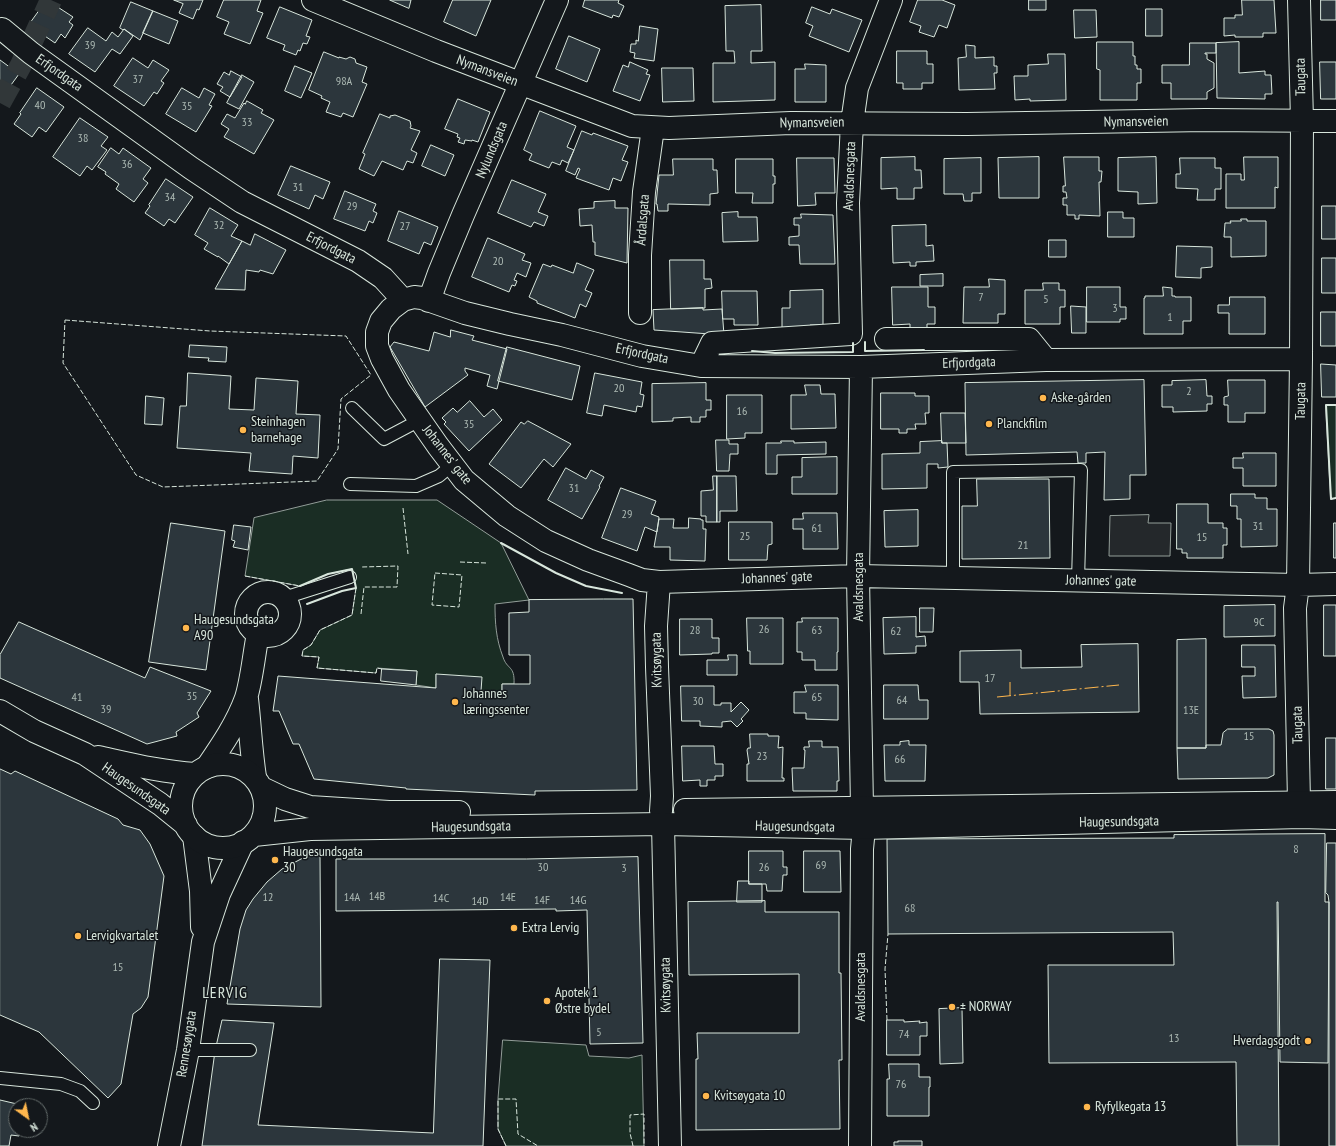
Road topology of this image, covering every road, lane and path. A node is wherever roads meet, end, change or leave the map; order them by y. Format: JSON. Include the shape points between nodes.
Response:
{"nodes":[{"id":1,"x":313,"y":0,"type":"edge"},
{"id":2,"x":557,"y":0,"type":"edge"},
{"id":3,"x":891,"y":0,"type":"edge"},
{"id":4,"x":1299,"y":0,"type":"edge"},
{"id":5,"x":2,"y":29,"type":"dead end"},
{"id":6,"x":520,"y":84,"type":"junction"},
{"id":7,"x":1302,"y":121,"type":"junction"},
{"id":8,"x":1336,"y":121,"type":"edge"},
{"id":9,"x":852,"y":123,"type":"junction"},
{"id":10,"x":653,"y":128,"type":"junction"},
{"id":11,"x":403,"y":300,"type":"junction"},
{"id":12,"x":429,"y":301,"type":"junction"},
{"id":13,"x":640,"y":313,"type":"dead end"},
{"id":14,"x":886,"y":339,"type":"dead end"},
{"id":15,"x":1301,"y":359,"type":"junction"},
{"id":16,"x":1046,"y":360,"type":"junction"},
{"id":17,"x":700,"y":366,"type":"junction"},
{"id":18,"x":861,"y":367,"type":"junction"},
{"id":19,"x":352,"y":408,"type":"dead end"},
{"id":20,"x":420,"y":420,"type":"junction"},
{"id":21,"x":452,"y":465,"type":"junction"},
{"id":22,"x":350,"y":484,"type":"dead end"},
{"id":23,"x":858,"y":576,"type":"junction"},
{"id":24,"x":350,"y":577,"type":"dead end"},
{"id":25,"x":954,"y":578,"type":"junction"},
{"id":26,"x":1078,"y":581,"type":"junction"},
{"id":27,"x":659,"y":582,"type":"junction"},
{"id":28,"x":1336,"y":584,"type":"edge"},
{"id":29,"x":1298,"y":585,"type":"junction"},
{"id":30,"x":284,"y":598,"type":"junction"},
{"id":31,"x":258,"y":634,"type":"junction"},
{"id":32,"x":246,"y":696,"type":"junction"},
{"id":33,"x":0,"y":711,"type":"edge"},
{"id":34,"x":85,"y":754,"type":"junction"},
{"id":35,"x":201,"y":771,"type":"junction"},
{"id":36,"x":258,"y":783,"type":"junction"},
{"id":37,"x":1299,"y":802,"type":"junction"},
{"id":38,"x":1336,"y":802,"type":"edge"},
{"id":39,"x":662,"y":817,"type":"junction"},
{"id":40,"x":863,"y":818,"type":"junction"},
{"id":41,"x":1336,"y":818,"type":"edge"},
{"id":42,"x":190,"y":830,"type":"junction"},
{"id":43,"x":249,"y":839,"type":"junction"},
{"id":44,"x":203,"y":942,"type":"junction"},
{"id":45,"x":188,"y":1050,"type":"junction"},
{"id":46,"x":250,"y":1050,"type":"dead end"},
{"id":47,"x":0,"y":1078,"type":"edge"},
{"id":48,"x":93,"y":1103,"type":"dead end"},
{"id":49,"x":169,"y":1146,"type":"edge"},
{"id":50,"x":670,"y":1146,"type":"edge"},
{"id":51,"x":860,"y":1146,"type":"edge"}],
"edges":[{"from":1,"to":6,"type":"street","name":"Nymansveien"},
{"from":2,"to":6,"type":"street","name":"Nylundsgata"},
{"from":3,"to":9,"type":"street","name":"Avaldsnesgata","via":[[857,88]]},
{"from":4,"to":7,"type":"street","name":"Taugata"},
{"from":5,"to":11,"type":"street","name":"Erfjordgata","via":[[31,53],[191,168],[242,202],[358,261],[383,278]]},
{"from":6,"to":10,"type":"street","name":"Nymansveien","via":[[632,126]]},
{"from":6,"to":12,"type":"street","name":"Nylundsgata"},
{"from":7,"to":8,"type":"street","name":"Nymansveien"},
{"from":7,"to":9,"type":"street","name":"Nymansveien"},
{"from":7,"to":15,"type":"street","name":"Taugata"},
{"from":9,"to":10,"type":"street","name":"Nymansveien"},
{"from":9,"to":17,"type":"street","name":"Avaldsnesgata","via":[[848,203],[851,334],[712,344]]},
{"from":10,"to":13,"type":"street","name":"Årdalsgata","via":[[644,192]]},
{"from":11,"to":12,"type":"street","name":"Erfjordgata","via":[[414,297]]},
{"from":11,"to":20,"type":"street","name":"Johannes' gate","via":[[390,309],[381,321],[377,332],[377,346],[399,390]]},
{"from":12,"to":17,"type":"street","name":"Erfjordgata","via":[[465,313],[642,356]]},
{"from":14,"to":16,"type":"street","name":"Erfjordgata","via":[[1029,339]]},
{"from":15,"to":16,"type":"street","name":"Erfjordgata"},
{"from":15,"to":29,"type":"street","name":"Taugata"},
{"from":16,"to":18,"type":"street","name":"Erfjordgata"},
{"from":17,"to":18,"type":"street","name":"Erfjordgata"},
{"from":18,"to":23,"type":"street","name":"Avaldsnesgata"},
{"from":19,"to":20,"type":"lane","via":[[384,439]]},
{"from":20,"to":21,"type":"street","name":"Johannes' gate"},
{"from":21,"to":22,"type":"lane","via":[[439,476],[416,486]]},
{"from":21,"to":27,"type":"street","name":"Johannes' gate","via":[[464,480],[507,516],[546,541],[642,580]]},
{"from":23,"to":25,"type":"street","name":"Johannes' gate"},
{"from":23,"to":27,"type":"street","name":"Johannes' gate"},
{"from":23,"to":40,"type":"street","name":"Avaldsnesgata"},
{"from":24,"to":30,"type":"lane"},
{"from":25,"to":26,"type":"street","name":"Johannes' gate"},
{"from":25,"to":26,"type":"lane","via":[[953,472],[1081,470]]},
{"from":26,"to":29,"type":"street","name":"Johannes' gate"},
{"from":27,"to":39,"type":"street","name":"Kvitsøygata","via":[[657,639]]},
{"from":28,"to":29,"type":"street","name":"Johannes' gate"},
{"from":29,"to":37,"type":"street","name":"Taugata","via":[[1295,608]]},
{"from":30,"to":31,"type":"street","via":[[290,611],[288,624],[280,633],[273,636]]},
{"from":30,"to":31,"type":"street","via":[[266,592],[252,598],[246,613],[251,629]]},
{"from":31,"to":32,"type":"street"},
{"from":32,"to":35,"type":"street","via":[[236,722]]},
{"from":32,"to":36,"type":"street","via":[[251,752]]},
{"from":33,"to":34,"type":"street","name":"Haugesundsgata","via":[[34,731]]},
{"from":34,"to":35,"type":"street","name":"Haugesundsgata","via":[[177,773]]},
{"from":34,"to":42,"type":"street","name":"Haugesundsgata","via":[[160,804]]},
{"from":35,"to":36,"type":"street","via":[[220,764],[234,765],[245,770]]},
{"from":35,"to":42,"type":"street","via":[[187,785],[182,798],[182,812]]},
{"from":36,"to":39,"type":"street","name":"Haugesundsgata","via":[[285,800],[310,807],[389,812]]},
{"from":36,"to":43,"type":"street","via":[[265,800],[265,812],[261,824]]},
{"from":37,"to":38,"type":"street","name":"Haugesundsgata"},
{"from":37,"to":40,"type":"street","name":"Haugesundsgata"},
{"from":39,"to":40,"type":"street","name":"Haugesundsgata"},
{"from":39,"to":43,"type":"street","name":"Haugesundsgata","via":[[310,829]]},
{"from":39,"to":50,"type":"street","name":"Kvitsøygata"},
{"from":40,"to":41,"type":"street","name":"Haugesundsgata"},
{"from":40,"to":51,"type":"street","name":"Avaldsnesgata"},
{"from":42,"to":43,"type":"street","via":[[206,844],[218,847],[231,847]]},
{"from":42,"to":44,"type":"street","name":"Rennesøygata","via":[[201,891]]},
{"from":43,"to":44,"type":"street","name":"Rennesøygata","via":[[219,894]]},
{"from":44,"to":45,"type":"street","name":"Rennesøygata"},
{"from":45,"to":46,"type":"lane"},
{"from":45,"to":49,"type":"street","name":"Rennesøygata"},
{"from":47,"to":48,"type":"lane","via":[[61,1084],[80,1091]]}]}
